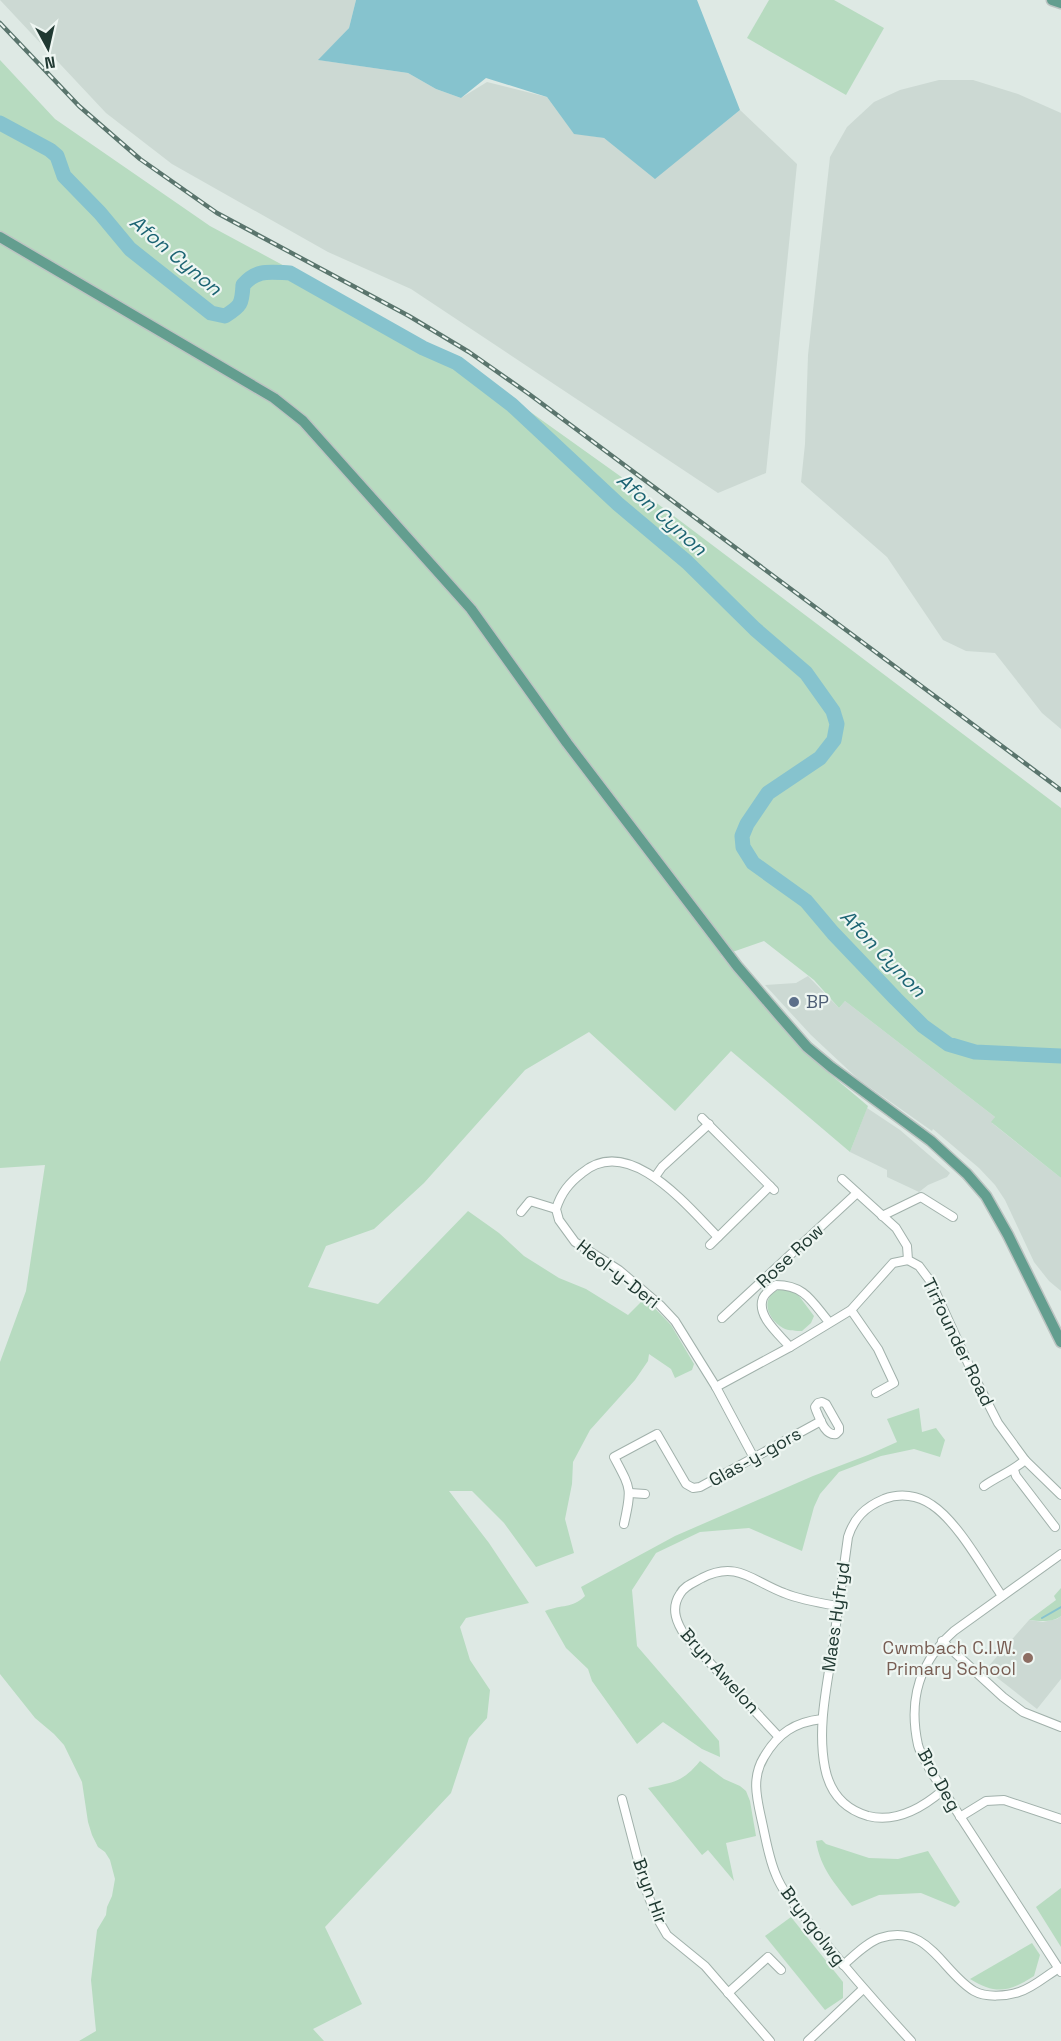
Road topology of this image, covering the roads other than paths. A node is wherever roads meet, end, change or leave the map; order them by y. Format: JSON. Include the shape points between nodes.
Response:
{"nodes":[{"id":1,"x":1052,"y":0,"type":"edge"},
{"id":2,"x":1061,"y":3,"type":"edge"},
{"id":3,"x":0,"y":237,"type":"edge"},
{"id":4,"x":655,"y":1177,"type":"junction"},
{"id":5,"x":842,"y":1179,"type":"dead end"},
{"id":6,"x":857,"y":1194,"type":"junction"},
{"id":7,"x":556,"y":1209,"type":"junction"},
{"id":8,"x":521,"y":1212,"type":"dead end"},
{"id":9,"x":882,"y":1216,"type":"junction"},
{"id":10,"x":953,"y":1217,"type":"dead end"},
{"id":11,"x":718,"y":1237,"type":"junction"},
{"id":12,"x":710,"y":1245,"type":"dead end"},
{"id":13,"x":908,"y":1260,"type":"junction"},
{"id":14,"x":851,"y":1310,"type":"junction"},
{"id":15,"x":722,"y":1318,"type":"dead end"},
{"id":16,"x":829,"y":1322,"type":"junction"},
{"id":17,"x":1061,"y":1342,"type":"edge"},
{"id":18,"x":790,"y":1347,"type":"junction"},
{"id":19,"x":716,"y":1387,"type":"junction"},
{"id":20,"x":876,"y":1393,"type":"dead end"},
{"id":21,"x":821,"y":1421,"type":"dead end"},
{"id":22,"x":754,"y":1458,"type":"junction"},
{"id":23,"x":1025,"y":1460,"type":"junction"},
{"id":24,"x":1014,"y":1470,"type":"junction"},
{"id":25,"x":984,"y":1486,"type":"dead end"},
{"id":26,"x":630,"y":1493,"type":"junction"},
{"id":27,"x":645,"y":1494,"type":"dead end"},
{"id":28,"x":1061,"y":1495,"type":"edge"},
{"id":29,"x":624,"y":1524,"type":"dead end"},
{"id":30,"x":1055,"y":1527,"type":"dead end"},
{"id":31,"x":1061,"y":1554,"type":"edge"},
{"id":32,"x":1002,"y":1596,"type":"junction"},
{"id":33,"x":838,"y":1606,"type":"junction"},
{"id":34,"x":942,"y":1641,"type":"junction"},
{"id":35,"x":822,"y":1719,"type":"junction"},
{"id":36,"x":1061,"y":1727,"type":"edge"},
{"id":37,"x":778,"y":1736,"type":"junction"},
{"id":38,"x":942,"y":1791,"type":"junction"},
{"id":39,"x":622,"y":1799,"type":"dead end"},
{"id":40,"x":960,"y":1817,"type":"junction"},
{"id":41,"x":1061,"y":1819,"type":"edge"},
{"id":42,"x":843,"y":1965,"type":"junction"},
{"id":43,"x":781,"y":1970,"type":"dead end"},
{"id":44,"x":1060,"y":1970,"type":"edge"},
{"id":45,"x":863,"y":1989,"type":"junction"},
{"id":46,"x":728,"y":1993,"type":"junction"},
{"id":47,"x":770,"y":2041,"type":"edge"},
{"id":48,"x":807,"y":2041,"type":"edge"},
{"id":49,"x":910,"y":2041,"type":"edge"}],
"edges":[{"from":1,"to":2,"type":"main road"},
{"from":3,"to":17,"type":"main road","via":[[274,398],[303,421],[471,609],[567,743],[779,1016],[807,1047],[848,1082],[931,1141],[968,1174],[1008,1234]]},
{"from":4,"to":7,"type":"street","via":[[620,1161],[596,1164],[565,1189]]},
{"from":4,"to":11,"type":"street"},
{"from":4,"to":11,"type":"street","via":[[706,1121],[772,1188]]},
{"from":5,"to":6,"type":"street","name":"Tirfounder Road"},
{"from":6,"to":9,"type":"street","name":"Tirfounder Road"},
{"from":6,"to":15,"type":"street","name":"Rose Row"},
{"from":7,"to":8,"type":"street","via":[[530,1201]]},
{"from":7,"to":19,"type":"street","name":"Heol-y-Deri","via":[[575,1242],[619,1270],[675,1321]]},
{"from":9,"to":10,"type":"street","via":[[921,1197]]},
{"from":9,"to":13,"type":"street","name":"Tirfounder Road","via":[[896,1228],[907,1246]]},
{"from":11,"to":12,"type":"street"},
{"from":13,"to":14,"type":"street","via":[[893,1263]]},
{"from":13,"to":23,"type":"street","name":"Tirfounder Road","via":[[919,1266],[932,1282],[998,1423]]},
{"from":14,"to":16,"type":"street"},
{"from":14,"to":20,"type":"street","via":[[878,1349],[894,1383]]},
{"from":16,"to":18,"type":"street"},
{"from":16,"to":18,"type":"street","via":[[802,1291],[790,1285],[776,1285],[763,1296],[761,1308]]},
{"from":18,"to":19,"type":"street"},
{"from":19,"to":22,"type":"street","name":"Heol-y-Deri"},
{"from":21,"to":22,"type":"street","name":"Glas-y-gors"},
{"from":22,"to":26,"type":"street","name":"Glas-y-gors","via":[[693,1488],[686,1484],[657,1434],[614,1457]]},
{"from":23,"to":24,"type":"street"},
{"from":23,"to":28,"type":"street","name":"Tirfounder Road"},
{"from":24,"to":25,"type":"street"},
{"from":24,"to":30,"type":"street"},
{"from":26,"to":27,"type":"street"},
{"from":26,"to":29,"type":"street"},
{"from":31,"to":32,"type":"street","name":"Bro Deg"},
{"from":32,"to":33,"type":"street","name":"Maes Hyfryd","via":[[952,1523],[933,1505],[915,1497],[893,1496],[862,1512],[853,1523]]},
{"from":32,"to":34,"type":"street","name":"Bro Deg"},
{"from":33,"to":35,"type":"street","name":"Maes Hyfryd"},
{"from":33,"to":37,"type":"street","name":"Bryn Awelon","via":[[784,1593],[732,1570],[715,1571],[683,1588],[676,1599],[677,1624],[686,1637]]},
{"from":34,"to":36,"type":"street","via":[[1002,1697],[1023,1712]]},
{"from":34,"to":38,"type":"street","name":"Bro Deg","via":[[922,1672],[914,1715],[918,1747]]},
{"from":35,"to":37,"type":"street"},
{"from":35,"to":38,"type":"street","name":"Maes Hyfryd","via":[[825,1768],[843,1804],[878,1818],[901,1816]]},
{"from":37,"to":42,"type":"street","name":"Bryngolwg","via":[[759,1765],[756,1780],[756,1797],[776,1876]]},
{"from":38,"to":40,"type":"street","name":"Bro Deg"},
{"from":39,"to":46,"type":"street","name":"Bryn Hir","via":[[656,1916],[667,1935],[705,1966]]},
{"from":40,"to":41,"type":"street","via":[[986,1801],[1004,1800]]},
{"from":40,"to":44,"type":"street","name":"Bro Deg"},
{"from":42,"to":44,"type":"street","via":[[880,1938],[898,1935],[931,1948],[976,1992],[998,1996],[1021,1992]]},
{"from":42,"to":45,"type":"street","name":"Bryngolwg"},
{"from":43,"to":46,"type":"street","via":[[768,1957]]},
{"from":45,"to":48,"type":"street"},
{"from":45,"to":49,"type":"street","name":"Bryngolwg"},
{"from":46,"to":47,"type":"street","name":"Bryn Hir"}]}
